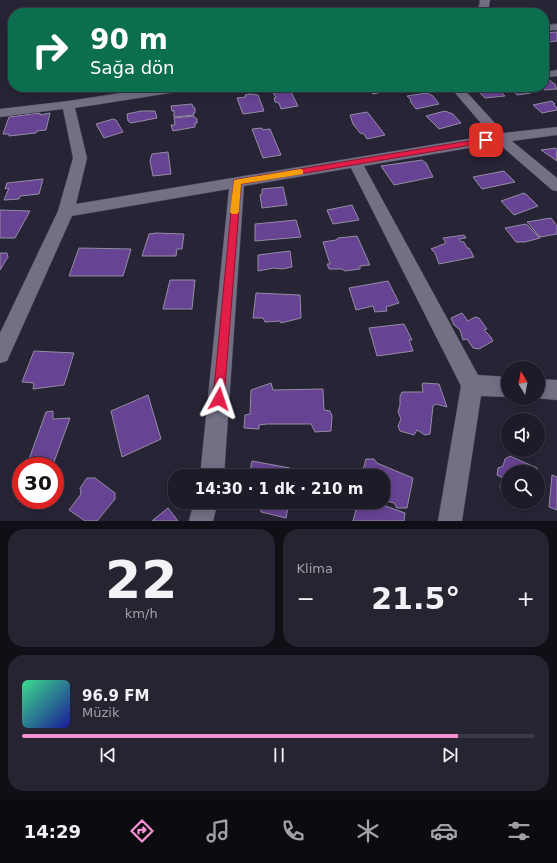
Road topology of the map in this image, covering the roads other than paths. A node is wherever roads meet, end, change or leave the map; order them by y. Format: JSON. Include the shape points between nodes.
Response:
{"nodes":[{"id":1,"x":151,"y":92,"type":"edge"},
{"id":2,"x":460,"y":92,"type":"edge"},
{"id":3,"x":68,"y":105,"type":"junction"},
{"id":4,"x":0,"y":113,"type":"edge"},
{"id":5,"x":557,"y":131,"type":"edge"},
{"id":6,"x":501,"y":138,"type":"junction"},
{"id":7,"x":355,"y":163,"type":"junction"},
{"id":8,"x":237,"y":182,"type":"junction"},
{"id":9,"x":557,"y":186,"type":"edge"},
{"id":10,"x":66,"y":211,"type":"junction"},
{"id":11,"x":0,"y":354,"type":"edge"},
{"id":12,"x":472,"y":385,"type":"junction"},
{"id":13,"x":501,"y":387,"type":"edge"},
{"id":14,"x":545,"y":389,"type":"edge"},
{"id":15,"x":557,"y":390,"type":"edge"},
{"id":16,"x":213,"y":469,"type":"edge"},
{"id":17,"x":204,"y":509,"type":"edge"},
{"id":18,"x":201,"y":521,"type":"edge"},
{"id":19,"x":450,"y":521,"type":"edge"}],
"edges":[{"from":1,"to":3,"type":"street"},
{"from":2,"to":6,"type":"street"},
{"from":3,"to":4,"type":"street"},
{"from":3,"to":10,"type":"street","via":[[80,158]]},
{"from":5,"to":6,"type":"street"},
{"from":6,"to":7,"type":"street"},
{"from":6,"to":9,"type":"street"},
{"from":7,"to":8,"type":"street"},
{"from":7,"to":12,"type":"street"},
{"from":8,"to":10,"type":"street"},
{"from":8,"to":16,"type":"street"},
{"from":10,"to":11,"type":"street"},
{"from":12,"to":13,"type":"street"},
{"from":12,"to":19,"type":"street"},
{"from":14,"to":15,"type":"street"},
{"from":17,"to":18,"type":"street"}]}
